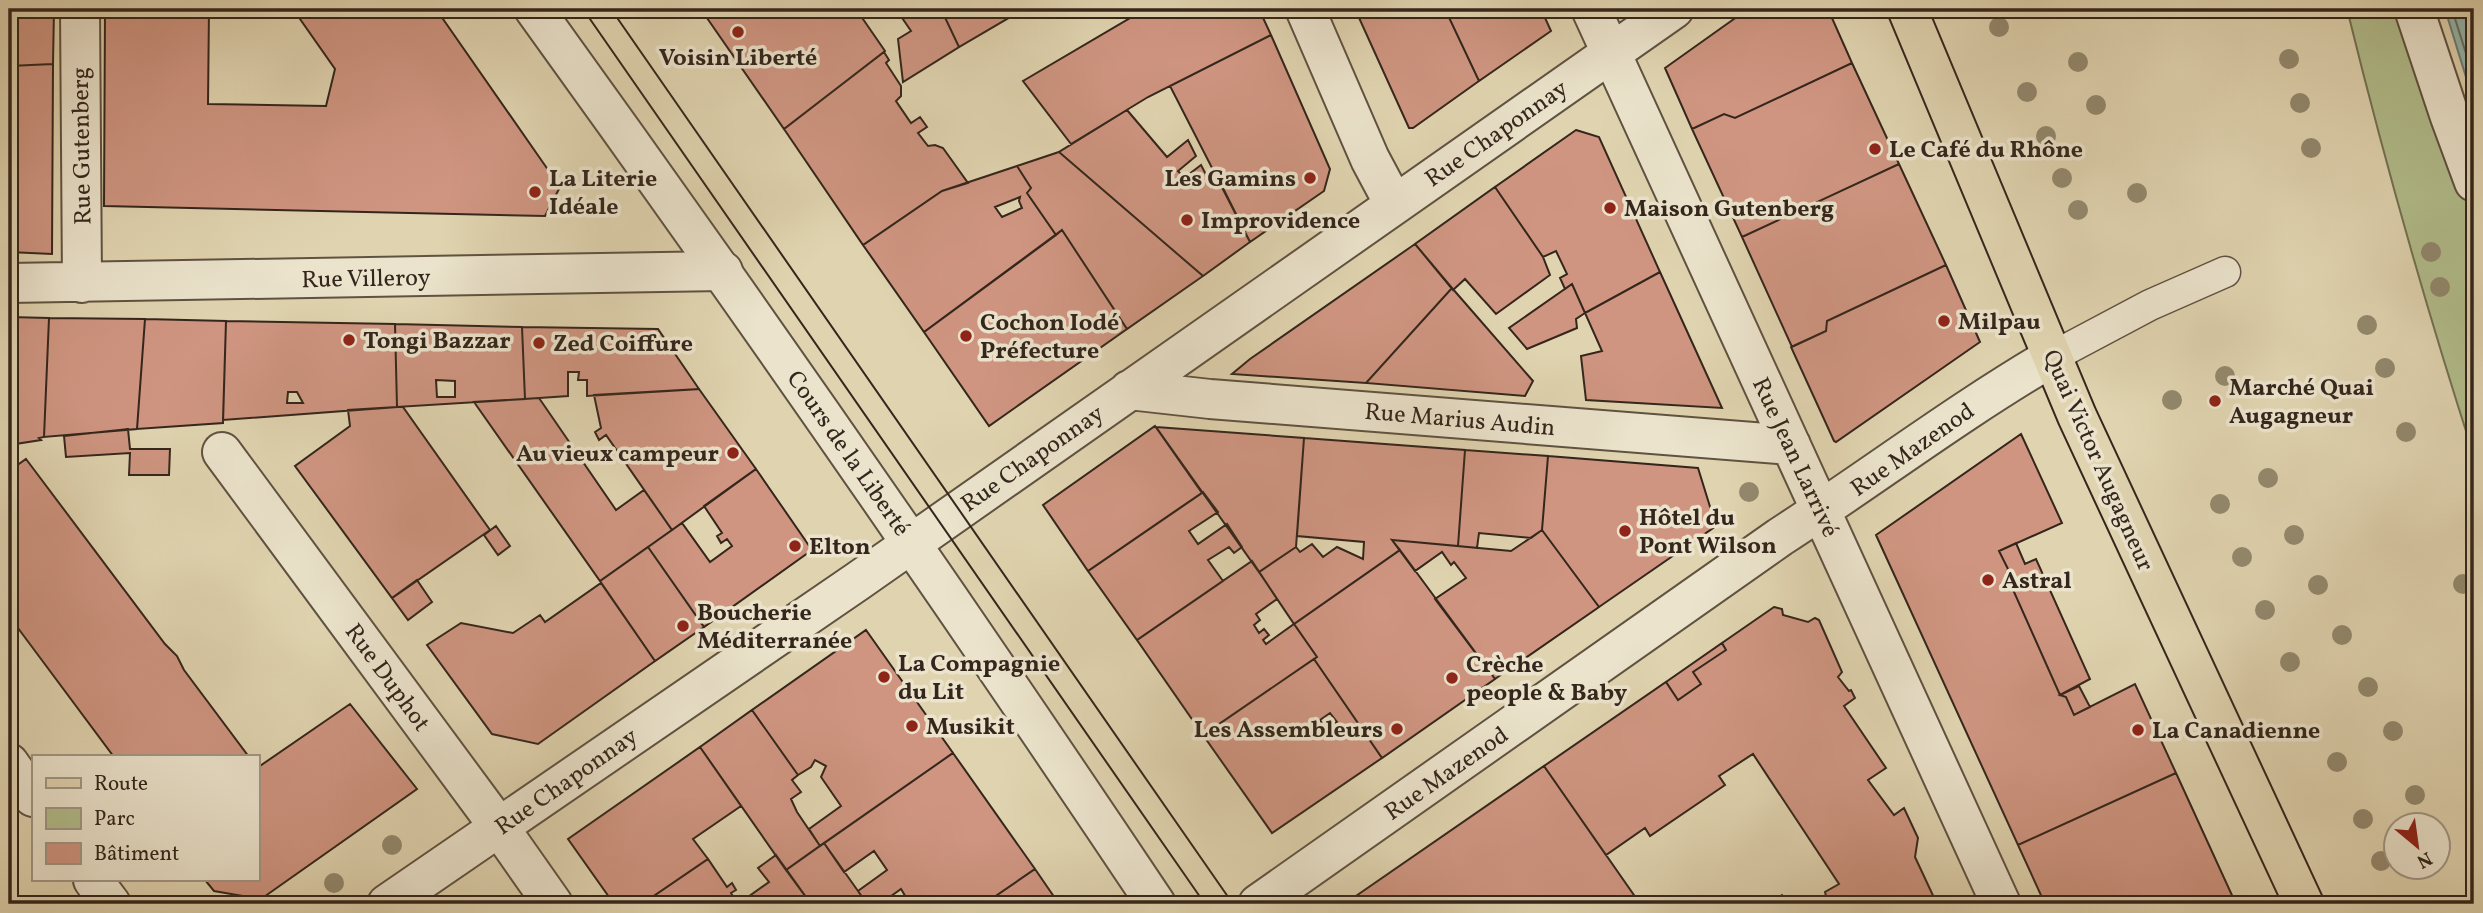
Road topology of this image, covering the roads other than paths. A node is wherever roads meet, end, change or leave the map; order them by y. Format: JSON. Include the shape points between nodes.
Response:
{"nodes":[{"id":1,"x":80,"y":9,"type":"edge"},
{"id":2,"x":534,"y":9,"type":"edge"},
{"id":3,"x":1305,"y":9,"type":"edge"},
{"id":4,"x":1591,"y":9,"type":"edge"},
{"id":5,"x":1674,"y":9,"type":"edge"},
{"id":6,"x":1907,"y":9,"type":"edge"},
{"id":7,"x":2414,"y":9,"type":"edge"},
{"id":8,"x":1612,"y":52,"type":"junction"},
{"id":9,"x":2474,"y":182,"type":"edge"},
{"id":10,"x":1394,"y":204,"type":"junction"},
{"id":11,"x":723,"y":271,"type":"junction"},
{"id":12,"x":2225,"y":272,"type":"dead end"},
{"id":13,"x":9,"y":283,"type":"edge"},
{"id":14,"x":82,"y":283,"type":"junction"},
{"id":15,"x":2052,"y":357,"type":"junction"},
{"id":16,"x":1129,"y":390,"type":"junction"},
{"id":17,"x":1791,"y":445,"type":"junction"},
{"id":18,"x":222,"y":452,"type":"dead end"},
{"id":19,"x":1821,"y":511,"type":"junction"},
{"id":20,"x":912,"y":543,"type":"junction"},
{"id":21,"x":9,"y":763,"type":"edge"},
{"id":22,"x":32,"y":796,"type":"edge"},
{"id":23,"x":499,"y":827,"type":"junction"},
{"id":24,"x":94,"y":881,"type":"edge"},
{"id":25,"x":111,"y":904,"type":"edge"},
{"id":26,"x":387,"y":904,"type":"edge"},
{"id":27,"x":553,"y":904,"type":"edge"},
{"id":28,"x":1156,"y":904,"type":"edge"},
{"id":29,"x":1258,"y":904,"type":"edge"},
{"id":30,"x":2001,"y":904,"type":"edge"},
{"id":31,"x":2304,"y":904,"type":"edge"}],
"edges":[{"from":1,"to":14,"type":"street","name":"Rue Gutenberg"},
{"from":2,"to":11,"type":"street","name":"Cours de la Liberté"},
{"from":3,"to":10,"type":"street"},
{"from":4,"to":8,"type":"street","name":"Rue Jean Larrivé"},
{"from":5,"to":8,"type":"street","name":"Rue Chaponnay"},
{"from":6,"to":15,"type":"main road","name":"Quai Victor Augagneur"},
{"from":7,"to":9,"type":"street"},
{"from":8,"to":10,"type":"street","name":"Rue Chaponnay"},
{"from":8,"to":17,"type":"street","name":"Rue Jean Larrivé"},
{"from":10,"to":16,"type":"street","name":"Rue Chaponnay"},
{"from":11,"to":14,"type":"street","name":"Rue Villeroy"},
{"from":11,"to":20,"type":"street","name":"Cours de la Liberté"},
{"from":12,"to":15,"type":"lane"},
{"from":13,"to":14,"type":"street","name":"Rue Villeroy"},
{"from":15,"to":19,"type":"street","name":"Rue Mazenod","via":[[1997,389]]},
{"from":15,"to":31,"type":"main road","name":"Quai Victor Augagneur"},
{"from":16,"to":17,"type":"street","name":"Rue Marius Audin"},
{"from":16,"to":20,"type":"street","name":"Rue Chaponnay"},
{"from":17,"to":19,"type":"street","name":"Rue Jean Larrivé"},
{"from":18,"to":23,"type":"street","name":"Rue Duphot"},
{"from":19,"to":29,"type":"street","name":"Rue Mazenod"},
{"from":19,"to":30,"type":"street","name":"Rue Jean Larrivé"},
{"from":20,"to":23,"type":"street","name":"Rue Chaponnay"},
{"from":20,"to":28,"type":"street","name":"Cours de la Liberté"},
{"from":21,"to":22,"type":"street"},
{"from":23,"to":26,"type":"street","name":"Rue Chaponnay"},
{"from":23,"to":27,"type":"street","name":"Rue Duphot"},
{"from":24,"to":25,"type":"street"}]}
